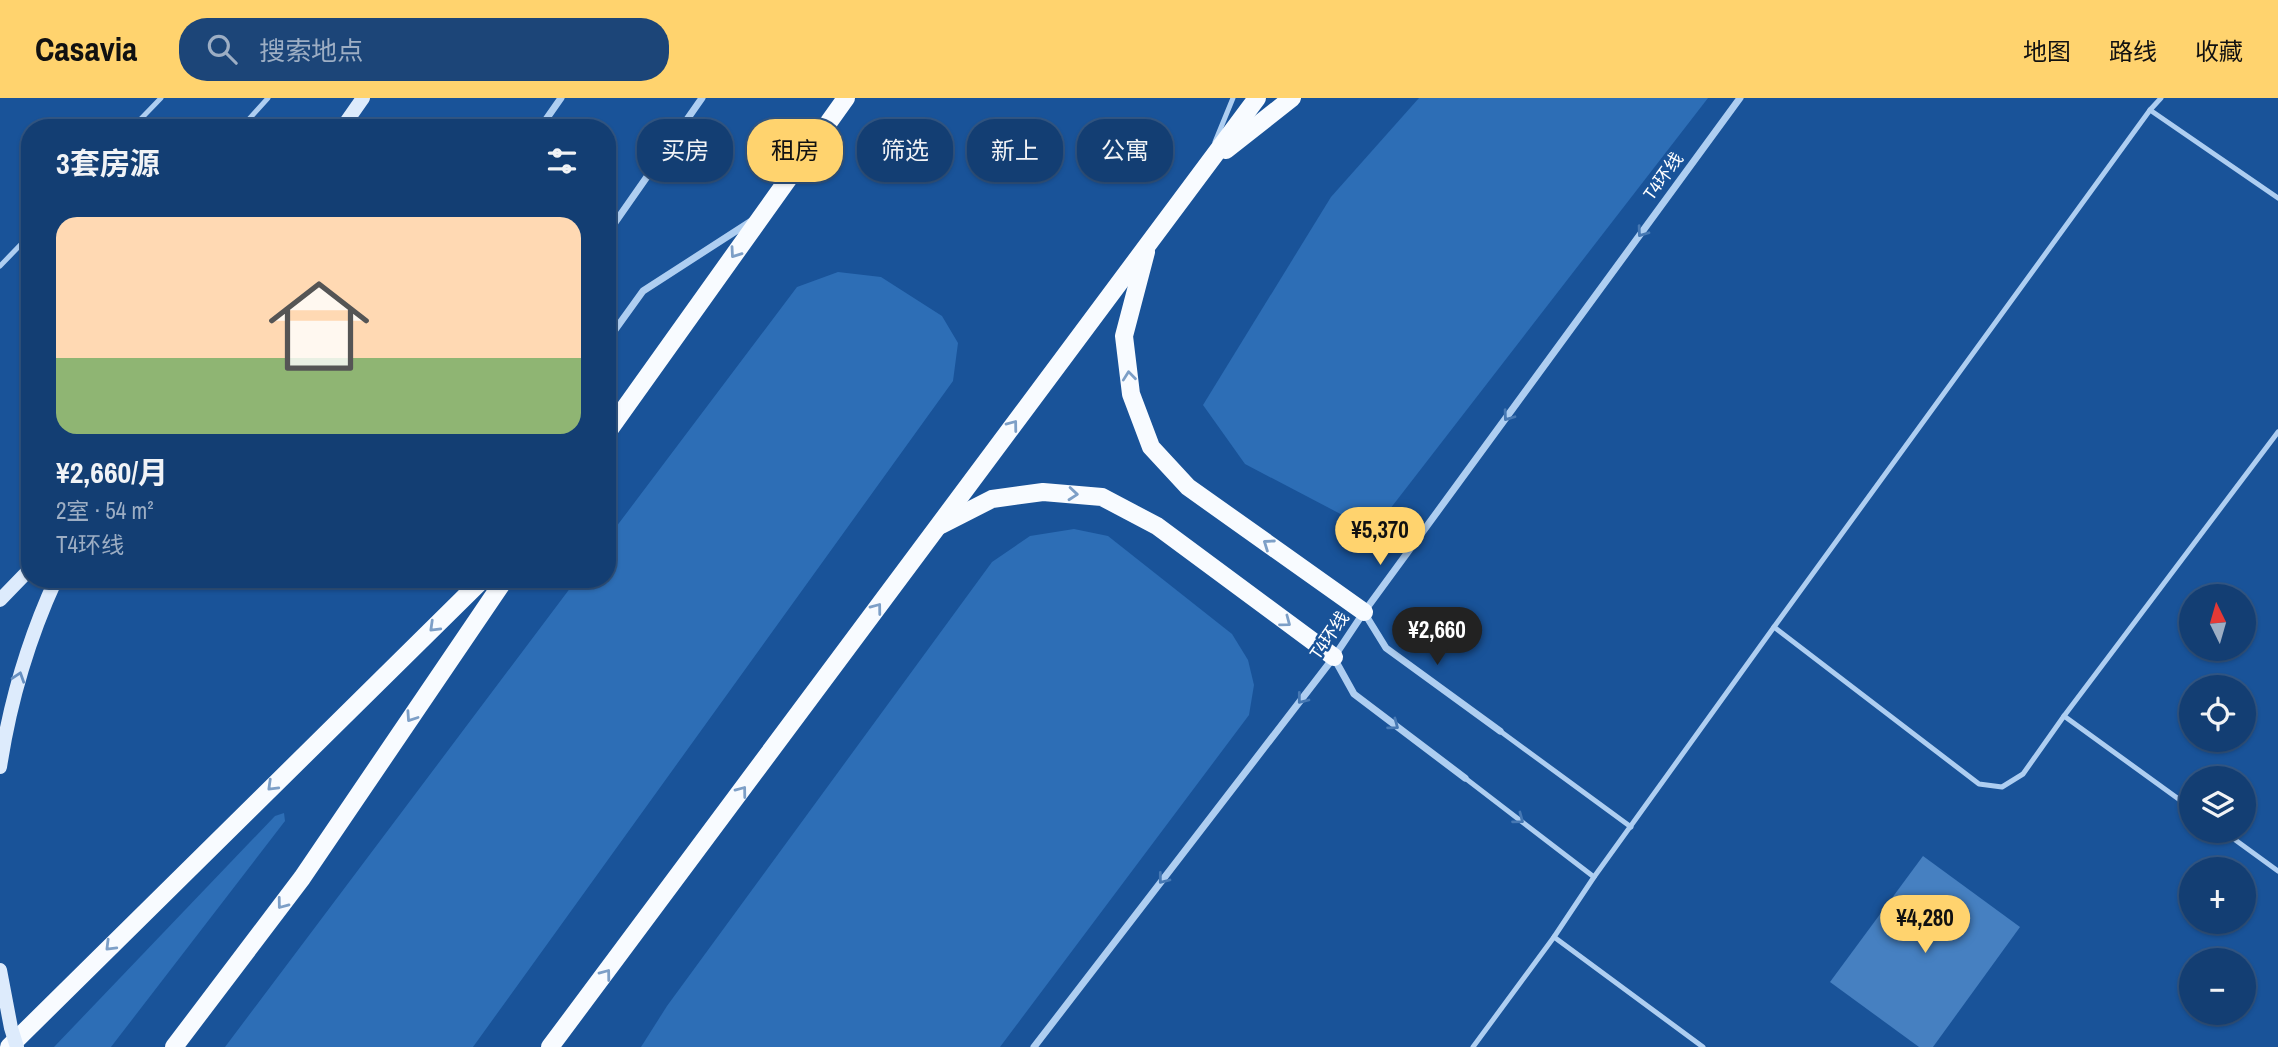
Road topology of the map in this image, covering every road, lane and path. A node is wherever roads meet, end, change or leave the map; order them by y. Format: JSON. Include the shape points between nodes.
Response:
{"nodes":[{"id":1,"x":161,"y":98,"type":"edge"},
{"id":2,"x":268,"y":98,"type":"edge"},
{"id":3,"x":363,"y":98,"type":"edge"},
{"id":4,"x":561,"y":98,"type":"edge"},
{"id":5,"x":702,"y":98,"type":"edge"},
{"id":6,"x":846,"y":98,"type":"edge"},
{"id":7,"x":1233,"y":98,"type":"edge"},
{"id":8,"x":1257,"y":98,"type":"edge"},
{"id":9,"x":1292,"y":98,"type":"edge"},
{"id":10,"x":1740,"y":98,"type":"edge"},
{"id":11,"x":2161,"y":98,"type":"edge"},
{"id":12,"x":2150,"y":110,"type":"junction"},
{"id":13,"x":141,"y":119,"type":"edge"},
{"id":14,"x":249,"y":119,"type":"edge"},
{"id":15,"x":348,"y":119,"type":"edge"},
{"id":16,"x":546,"y":119,"type":"edge"},
{"id":17,"x":1204,"y":167,"type":"junction"},
{"id":18,"x":2278,"y":198,"type":"edge"},
{"id":19,"x":765,"y":212,"type":"junction"},
{"id":20,"x":616,"y":221,"type":"edge"},
{"id":21,"x":21,"y":244,"type":"edge"},
{"id":22,"x":1148,"y":244,"type":"junction"},
{"id":23,"x":0,"y":265,"type":"edge"},
{"id":24,"x":616,"y":328,"type":"edge"},
{"id":25,"x":616,"y":420,"type":"edge"},
{"id":26,"x":2278,"y":432,"type":"edge"},
{"id":27,"x":938,"y":526,"type":"junction"},
{"id":28,"x":21,"y":578,"type":"edge"},
{"id":29,"x":52,"y":588,"type":"edge"},
{"id":30,"x":474,"y":588,"type":"edge"},
{"id":31,"x":499,"y":588,"type":"edge"},
{"id":32,"x":0,"y":600,"type":"edge"},
{"id":33,"x":1364,"y":612,"type":"junction"},
{"id":34,"x":1774,"y":627,"type":"junction"},
{"id":35,"x":1334,"y":657,"type":"junction"},
{"id":36,"x":2064,"y":716,"type":"junction"},
{"id":37,"x":1500,"y":731,"type":"joint"},
{"id":38,"x":0,"y":767,"type":"edge"},
{"id":39,"x":1465,"y":778,"type":"joint"},
{"id":40,"x":2179,"y":799,"type":"edge"},
{"id":41,"x":1631,"y":827,"type":"junction"},
{"id":42,"x":2240,"y":843,"type":"edge"},
{"id":43,"x":2278,"y":871,"type":"edge"},
{"id":44,"x":1594,"y":877,"type":"junction"},
{"id":45,"x":1554,"y":937,"type":"junction"},
{"id":46,"x":0,"y":970,"type":"edge"},
{"id":47,"x":585,"y":1002,"type":"junction"},
{"id":48,"x":9,"y":1047,"type":"edge"},
{"id":49,"x":17,"y":1047,"type":"edge"},
{"id":50,"x":174,"y":1047,"type":"edge"},
{"id":51,"x":550,"y":1047,"type":"edge"},
{"id":52,"x":564,"y":1047,"type":"edge"},
{"id":53,"x":1034,"y":1047,"type":"edge"},
{"id":54,"x":1473,"y":1047,"type":"edge"},
{"id":55,"x":1703,"y":1047,"type":"edge"}],
"edges":[{"from":1,"to":13,"type":"lane"},
{"from":2,"to":14,"type":"lane"},
{"from":3,"to":15,"type":"main road"},
{"from":4,"to":16,"type":"street"},
{"from":5,"to":20,"type":"street"},
{"from":6,"to":19,"type":"main road"},
{"from":7,"to":17,"type":"lane"},
{"from":8,"to":17,"type":"main road"},
{"from":9,"to":17,"type":"main road"},
{"from":10,"to":33,"type":"street","name":"T4环线","one_way":true},
{"from":11,"to":12,"type":"lane"},
{"from":12,"to":18,"type":"lane"},
{"from":12,"to":34,"type":"lane"},
{"from":17,"to":22,"type":"main road"},
{"from":19,"to":24,"type":"street","via":[[643,291]]},
{"from":19,"to":25,"type":"main road","one_way":true},
{"from":21,"to":23,"type":"lane"},
{"from":27,"to":22,"type":"main road","one_way":true},
{"from":33,"to":22,"type":"main road","one_way":true,"via":[[1188,487],[1151,446],[1131,394],[1124,336]]},
{"from":26,"to":36,"type":"lane"},
{"from":27,"to":35,"type":"main road","one_way":true,"via":[[992,499],[1043,492],[1102,497],[1157,526]]},
{"from":47,"to":27,"type":"main road","one_way":true},
{"from":28,"to":32,"type":"main road"},
{"from":38,"to":29,"type":"main road","one_way":true,"via":[[12,700]]},
{"from":30,"to":48,"type":"main road","one_way":true},
{"from":31,"to":50,"type":"main road","one_way":true,"via":[[302,878]]},
{"from":33,"to":35,"type":"street","name":"T4环线"},
{"from":33,"to":37,"type":"street","via":[[1386,648]]},
{"from":34,"to":36,"type":"lane","via":[[1979,784],[2002,787],[2023,774]]},
{"from":34,"to":41,"type":"lane"},
{"from":35,"to":39,"type":"street","one_way":true,"via":[[1354,694]]},
{"from":35,"to":53,"type":"street","name":"T4环线","one_way":true},
{"from":36,"to":40,"type":"lane"},
{"from":37,"to":41,"type":"lane"},
{"from":39,"to":44,"type":"lane","one_way":true},
{"from":41,"to":44,"type":"lane"},
{"from":42,"to":43,"type":"lane"},
{"from":44,"to":45,"type":"lane"},
{"from":45,"to":54,"type":"lane"},
{"from":45,"to":55,"type":"lane"},
{"from":46,"to":49,"type":"main road","bridge":true},
{"from":47,"to":51,"type":"main road"},
{"from":47,"to":52,"type":"main road"}]}
